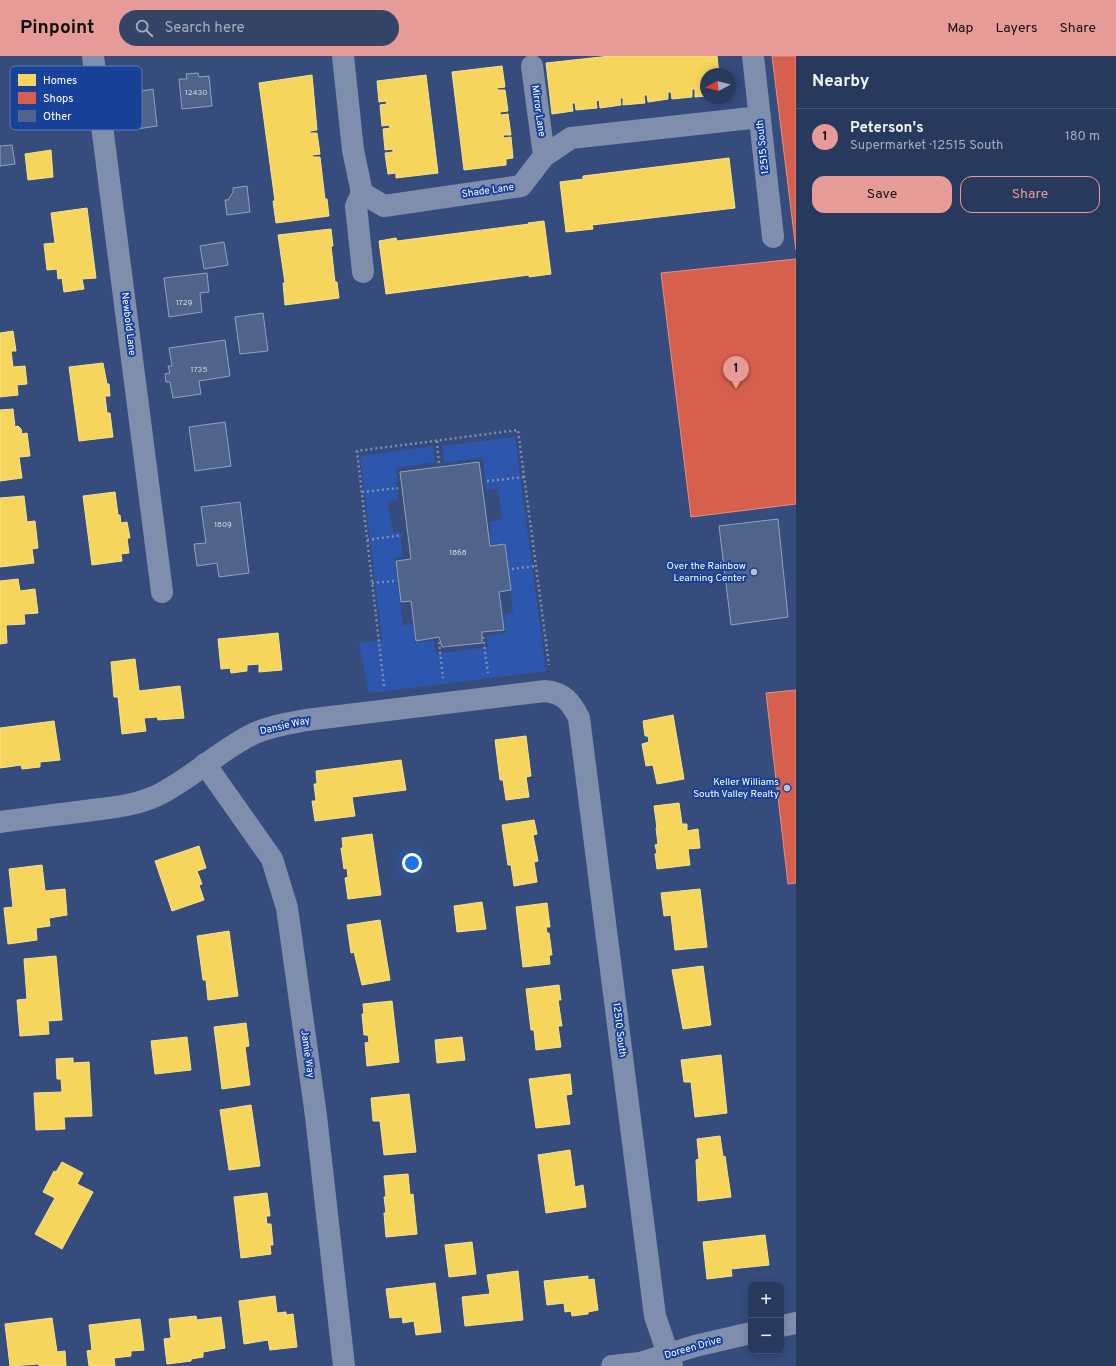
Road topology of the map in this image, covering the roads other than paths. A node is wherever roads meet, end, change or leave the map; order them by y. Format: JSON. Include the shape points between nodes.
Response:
{"nodes":[{"id":1,"x":94,"y":56,"type":"edge"},
{"id":2,"x":343,"y":56,"type":"edge"},
{"id":3,"x":753,"y":56,"type":"edge"},
{"id":4,"x":95,"y":66,"type":"edge"},
{"id":5,"x":532,"y":66,"type":"dead end"},
{"id":6,"x":760,"y":116,"type":"junction"},
{"id":7,"x":103,"y":130,"type":"edge"},
{"id":8,"x":544,"y":156,"type":"junction"},
{"id":9,"x":362,"y":193,"type":"junction"},
{"id":10,"x":773,"y":238,"type":"dead end"},
{"id":11,"x":363,"y":272,"type":"dead end"},
{"id":12,"x":162,"y":592,"type":"dead end"},
{"id":13,"x":564,"y":696,"type":"joint"},
{"id":14,"x":205,"y":764,"type":"junction"},
{"id":15,"x":0,"y":822,"type":"edge"},
{"id":16,"x":796,"y":1323,"type":"edge"},
{"id":17,"x":784,"y":1325,"type":"edge"},
{"id":18,"x":748,"y":1334,"type":"edge"},
{"id":19,"x":670,"y":1360,"type":"edge"},
{"id":20,"x":344,"y":1366,"type":"edge"},
{"id":21,"x":612,"y":1366,"type":"edge"}],
"edges":[{"from":1,"to":4,"type":"street","name":"Newbold Lane"},
{"from":2,"to":9,"type":"street","via":[[353,150]]},
{"from":3,"to":6,"type":"street","name":"12515 South"},
{"from":5,"to":8,"type":"street","name":"Mirror Lane"},
{"from":6,"to":8,"type":"street","name":"Shade Lane","via":[[571,138]]},
{"from":6,"to":10,"type":"street","name":"12515 South"},
{"from":7,"to":12,"type":"street","name":"Newbold Lane"},
{"from":8,"to":9,"type":"street","name":"Shade Lane","via":[[521,186],[384,206]]},
{"from":9,"to":11,"type":"street","via":[[356,206]]},
{"from":13,"to":14,"type":"street","name":"Dansie Way","via":[[545,691],[306,720],[251,734]]},
{"from":13,"to":19,"type":"street","name":"12510 South","via":[[572,704],[579,718],[655,1316]]},
{"from":14,"to":15,"type":"street","name":"Dansie Way","via":[[176,786],[154,797],[131,804]]},
{"from":14,"to":20,"type":"street","name":"Jamie Way","via":[[272,859],[287,908],[316,1116]]},
{"from":16,"to":17,"type":"street"},
{"from":18,"to":19,"type":"street","name":"Doreen Drive","via":[[695,1346]]},
{"from":19,"to":21,"type":"street","name":"Doreen Drive"}]}
